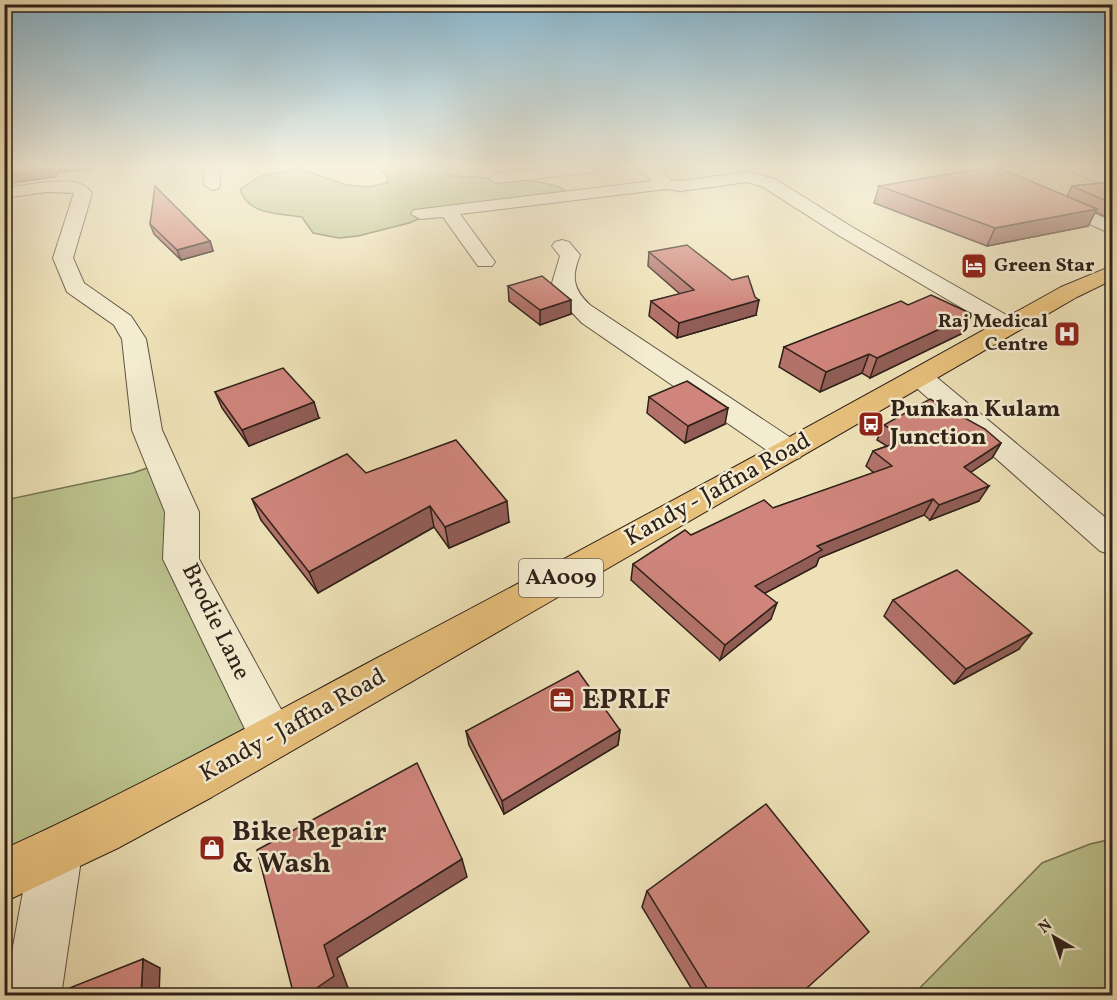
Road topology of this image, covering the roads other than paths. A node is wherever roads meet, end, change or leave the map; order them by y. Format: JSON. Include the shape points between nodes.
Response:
{"nodes":[{"id":1,"x":77,"y":214,"type":"edge"},
{"id":2,"x":451,"y":214,"type":"edge"},
{"id":3,"x":818,"y":214,"type":"edge"},
{"id":4,"x":1080,"y":214,"type":"edge"},
{"id":5,"x":1113,"y":228,"type":"edge"},
{"id":6,"x":562,"y":246,"type":"dead end"},
{"id":7,"x":485,"y":262,"type":"dead end"},
{"id":8,"x":1113,"y":272,"type":"edge"},
{"id":9,"x":1009,"y":326,"type":"junction"},
{"id":10,"x":920,"y":377,"type":"junction"},
{"id":11,"x":789,"y":451,"type":"junction"},
{"id":12,"x":1113,"y":542,"type":"edge"},
{"id":13,"x":272,"y":737,"type":"junction"},
{"id":14,"x":56,"y":853,"type":"junction"},
{"id":15,"x":4,"y":876,"type":"edge"},
{"id":16,"x":32,"y":996,"type":"edge"}],
"edges":[{"from":1,"to":13,"type":"street","name":"Brodie Lane","via":[[63,258],[75,287],[123,321],[134,339],[147,430],[182,512],[181,559]]},
{"from":2,"to":7,"type":"street"},
{"from":3,"to":9,"type":"street"},
{"from":4,"to":5,"type":"street"},
{"from":6,"to":11,"type":"street","via":[[570,255],[561,280],[574,304]]},
{"from":8,"to":9,"type":"highway","name":"Kandy - Jaffna Road","number":"AA009"},
{"from":9,"to":10,"type":"highway","name":"Kandy - Jaffna Road","number":"AA009"},
{"from":10,"to":11,"type":"highway","name":"Kandy - Jaffna Road","number":"AA009"},
{"from":10,"to":12,"type":"street"},
{"from":11,"to":13,"type":"highway","name":"Kandy - Jaffna Road","number":"AA009"},
{"from":13,"to":14,"type":"highway","name":"Kandy - Jaffna Road","number":"AA009"},
{"from":14,"to":15,"type":"highway","name":"Kandy - Jaffna Road","number":"AA009"},
{"from":14,"to":16,"type":"street"}]}
